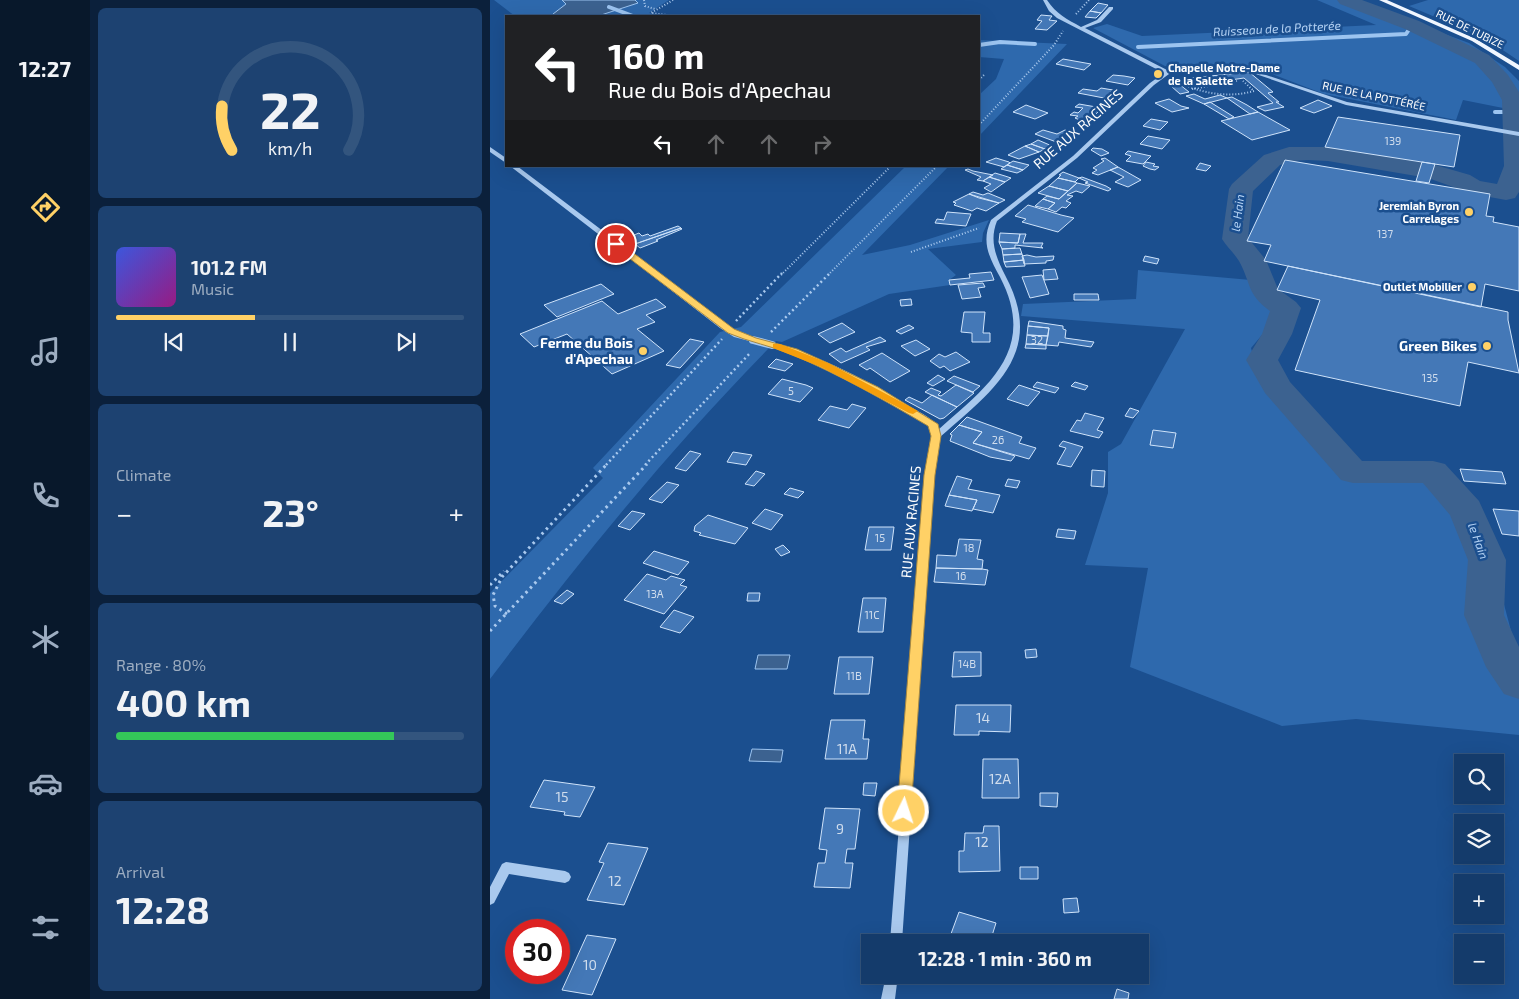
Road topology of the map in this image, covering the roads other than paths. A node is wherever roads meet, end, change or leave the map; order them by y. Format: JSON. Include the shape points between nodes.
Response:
{"nodes":[{"id":1,"x":1045,"y":0,"type":"edge"},
{"id":2,"x":1382,"y":0,"type":"edge"},
{"id":3,"x":1111,"y":8,"type":"dead end"},
{"id":4,"x":1082,"y":28,"type":"junction"},
{"id":5,"x":1519,"y":68,"type":"edge"},
{"id":6,"x":1168,"y":73,"type":"junction"},
{"id":7,"x":1519,"y":134,"type":"edge"},
{"id":8,"x":490,"y":149,"type":"edge"},
{"id":9,"x":505,"y":160,"type":"edge"},
{"id":10,"x":514,"y":167,"type":"edge"},
{"id":11,"x":936,"y":436,"type":"junction"},
{"id":12,"x":565,"y":877,"type":"dead end"},
{"id":13,"x":490,"y":898,"type":"edge"},
{"id":14,"x":897,"y":934,"type":"edge"},
{"id":15,"x":890,"y":984,"type":"edge"},
{"id":16,"x":888,"y":999,"type":"edge"}],
"edges":[{"from":1,"to":4,"type":"street","via":[[1054,13]]},
{"from":2,"to":5,"type":"main road","name":"RUE DE TUBIZE","via":[[1474,40]]},
{"from":3,"to":4,"type":"street","via":[[1099,21]]},
{"from":4,"to":6,"type":"street"},
{"from":6,"to":7,"type":"street","name":"RUE DE LA POTTÉRÉE","via":[[1216,67],[1245,69],[1346,103]]},
{"from":6,"to":11,"type":"street","name":"RUE AUX RACINES","via":[[991,225],[988,239],[991,250],[1016,310],[1015,344],[1009,359],[985,393]]},
{"from":8,"to":9,"type":"street"},
{"from":10,"to":11,"type":"street","bridge":true,"via":[[731,331],[754,344],[772,345],[824,365],[892,399],[933,424]]},
{"from":11,"to":14,"type":"street","name":"RUE AUX RACINES","via":[[930,475]]},
{"from":12,"to":13,"type":"street","via":[[506,868]]},
{"from":15,"to":16,"type":"street"}]}
